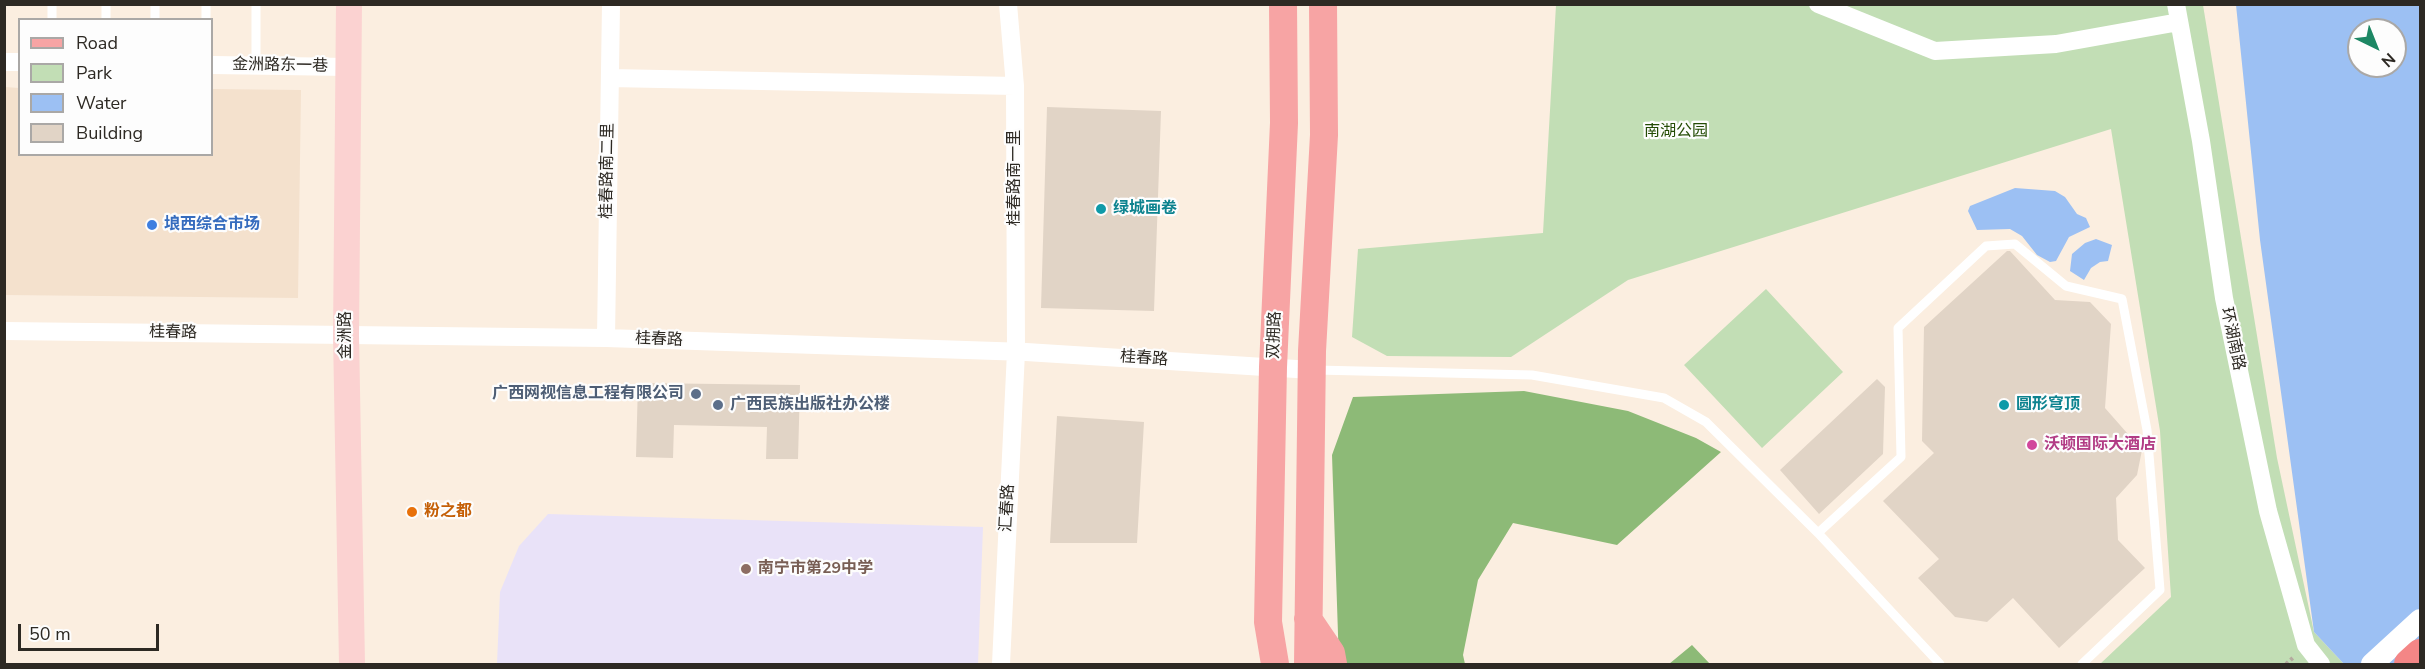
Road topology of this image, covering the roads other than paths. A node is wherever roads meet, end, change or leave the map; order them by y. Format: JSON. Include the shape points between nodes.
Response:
{"nodes":[{"id":1,"x":256,"y":4,"type":"edge"},
{"id":2,"x":349,"y":4,"type":"edge"},
{"id":3,"x":611,"y":4,"type":"edge"},
{"id":4,"x":1008,"y":4,"type":"edge"},
{"id":5,"x":1283,"y":4,"type":"edge"},
{"id":6,"x":1323,"y":4,"type":"edge"},
{"id":7,"x":1818,"y":4,"type":"edge"},
{"id":8,"x":2178,"y":13,"type":"edge"},
{"id":9,"x":213,"y":65,"type":"edge"},
{"id":10,"x":256,"y":66,"type":"junction"},
{"id":11,"x":348,"y":67,"type":"junction"},
{"id":12,"x":610,"y":78,"type":"junction"},
{"id":13,"x":1015,"y":86,"type":"junction"},
{"id":14,"x":4,"y":331,"type":"edge"},
{"id":15,"x":346,"y":335,"type":"junction"},
{"id":16,"x":606,"y":338,"type":"junction"},
{"id":17,"x":1016,"y":352,"type":"junction"},
{"id":18,"x":1273,"y":367,"type":"junction"},
{"id":19,"x":1312,"y":370,"type":"junction"},
{"id":20,"x":1818,"y":533,"type":"junction"},
{"id":21,"x":1308,"y":619,"type":"junction"},
{"id":22,"x":2421,"y":620,"type":"edge"},
{"id":23,"x":1268,"y":622,"type":"junction"},
{"id":24,"x":2421,"y":654,"type":"edge"},
{"id":25,"x":352,"y":664,"type":"edge"},
{"id":26,"x":1001,"y":664,"type":"edge"},
{"id":27,"x":1263,"y":664,"type":"edge"},
{"id":28,"x":1275,"y":664,"type":"edge"},
{"id":29,"x":1308,"y":664,"type":"edge"},
{"id":30,"x":1332,"y":664,"type":"edge"},
{"id":31,"x":1940,"y":664,"type":"edge"},
{"id":32,"x":2082,"y":664,"type":"edge"},
{"id":33,"x":2320,"y":664,"type":"edge"},
{"id":34,"x":2372,"y":664,"type":"edge"},
{"id":35,"x":2409,"y":664,"type":"edge"}],
"edges":[{"from":1,"to":10,"type":"lane"},
{"from":2,"to":11,"type":"main road","name":"金洲路"},
{"from":3,"to":12,"type":"street","name":"桂春路南二里"},
{"from":4,"to":13,"type":"street","name":"桂春路南一里"},
{"from":5,"to":18,"type":"main road","name":"双拥路","via":[[1284,123]]},
{"from":6,"to":19,"type":"main road","via":[[1324,135]]},
{"from":7,"to":8,"type":"street","via":[[1935,51],[2056,44]]},
{"from":8,"to":33,"type":"street","name":"环湖南路","via":[[2224,298],[2268,511],[2306,645]]},
{"from":9,"to":10,"type":"street","name":"金洲路东一巷"},
{"from":10,"to":11,"type":"street","name":"金洲路东一巷"},
{"from":11,"to":15,"type":"main road","name":"金洲路"},
{"from":12,"to":13,"type":"street"},
{"from":12,"to":16,"type":"street","name":"桂春路南二里"},
{"from":13,"to":17,"type":"street","name":"桂春路南一里"},
{"from":14,"to":15,"type":"street","name":"桂春路"},
{"from":15,"to":16,"type":"street","name":"桂春路"},
{"from":15,"to":25,"type":"main road","name":"金洲路"},
{"from":16,"to":17,"type":"street","name":"桂春路"},
{"from":17,"to":18,"type":"street","name":"桂春路"},
{"from":17,"to":26,"type":"street","name":"汇春路"},
{"from":18,"to":19,"type":"street","name":"桂春路"},
{"from":18,"to":23,"type":"main road","name":"双拥路"},
{"from":19,"to":20,"type":"lane","via":[[1532,375],[1664,398],[1706,423]]},
{"from":19,"to":21,"type":"main road"},
{"from":20,"to":31,"type":"lane"},
{"from":20,"to":32,"type":"lane","via":[[1901,457],[1898,328],[1986,246],[2015,244],[2066,286],[2122,299],[2147,430],[2160,590]]},
{"from":21,"to":29,"type":"main road"},
{"from":21,"to":30,"type":"main road","via":[[1331,653]]},
{"from":22,"to":34,"type":"street"},
{"from":23,"to":27,"type":"main road"},
{"from":23,"to":28,"type":"main road","name":"双拥路"},
{"from":24,"to":35,"type":"highway"}]}
